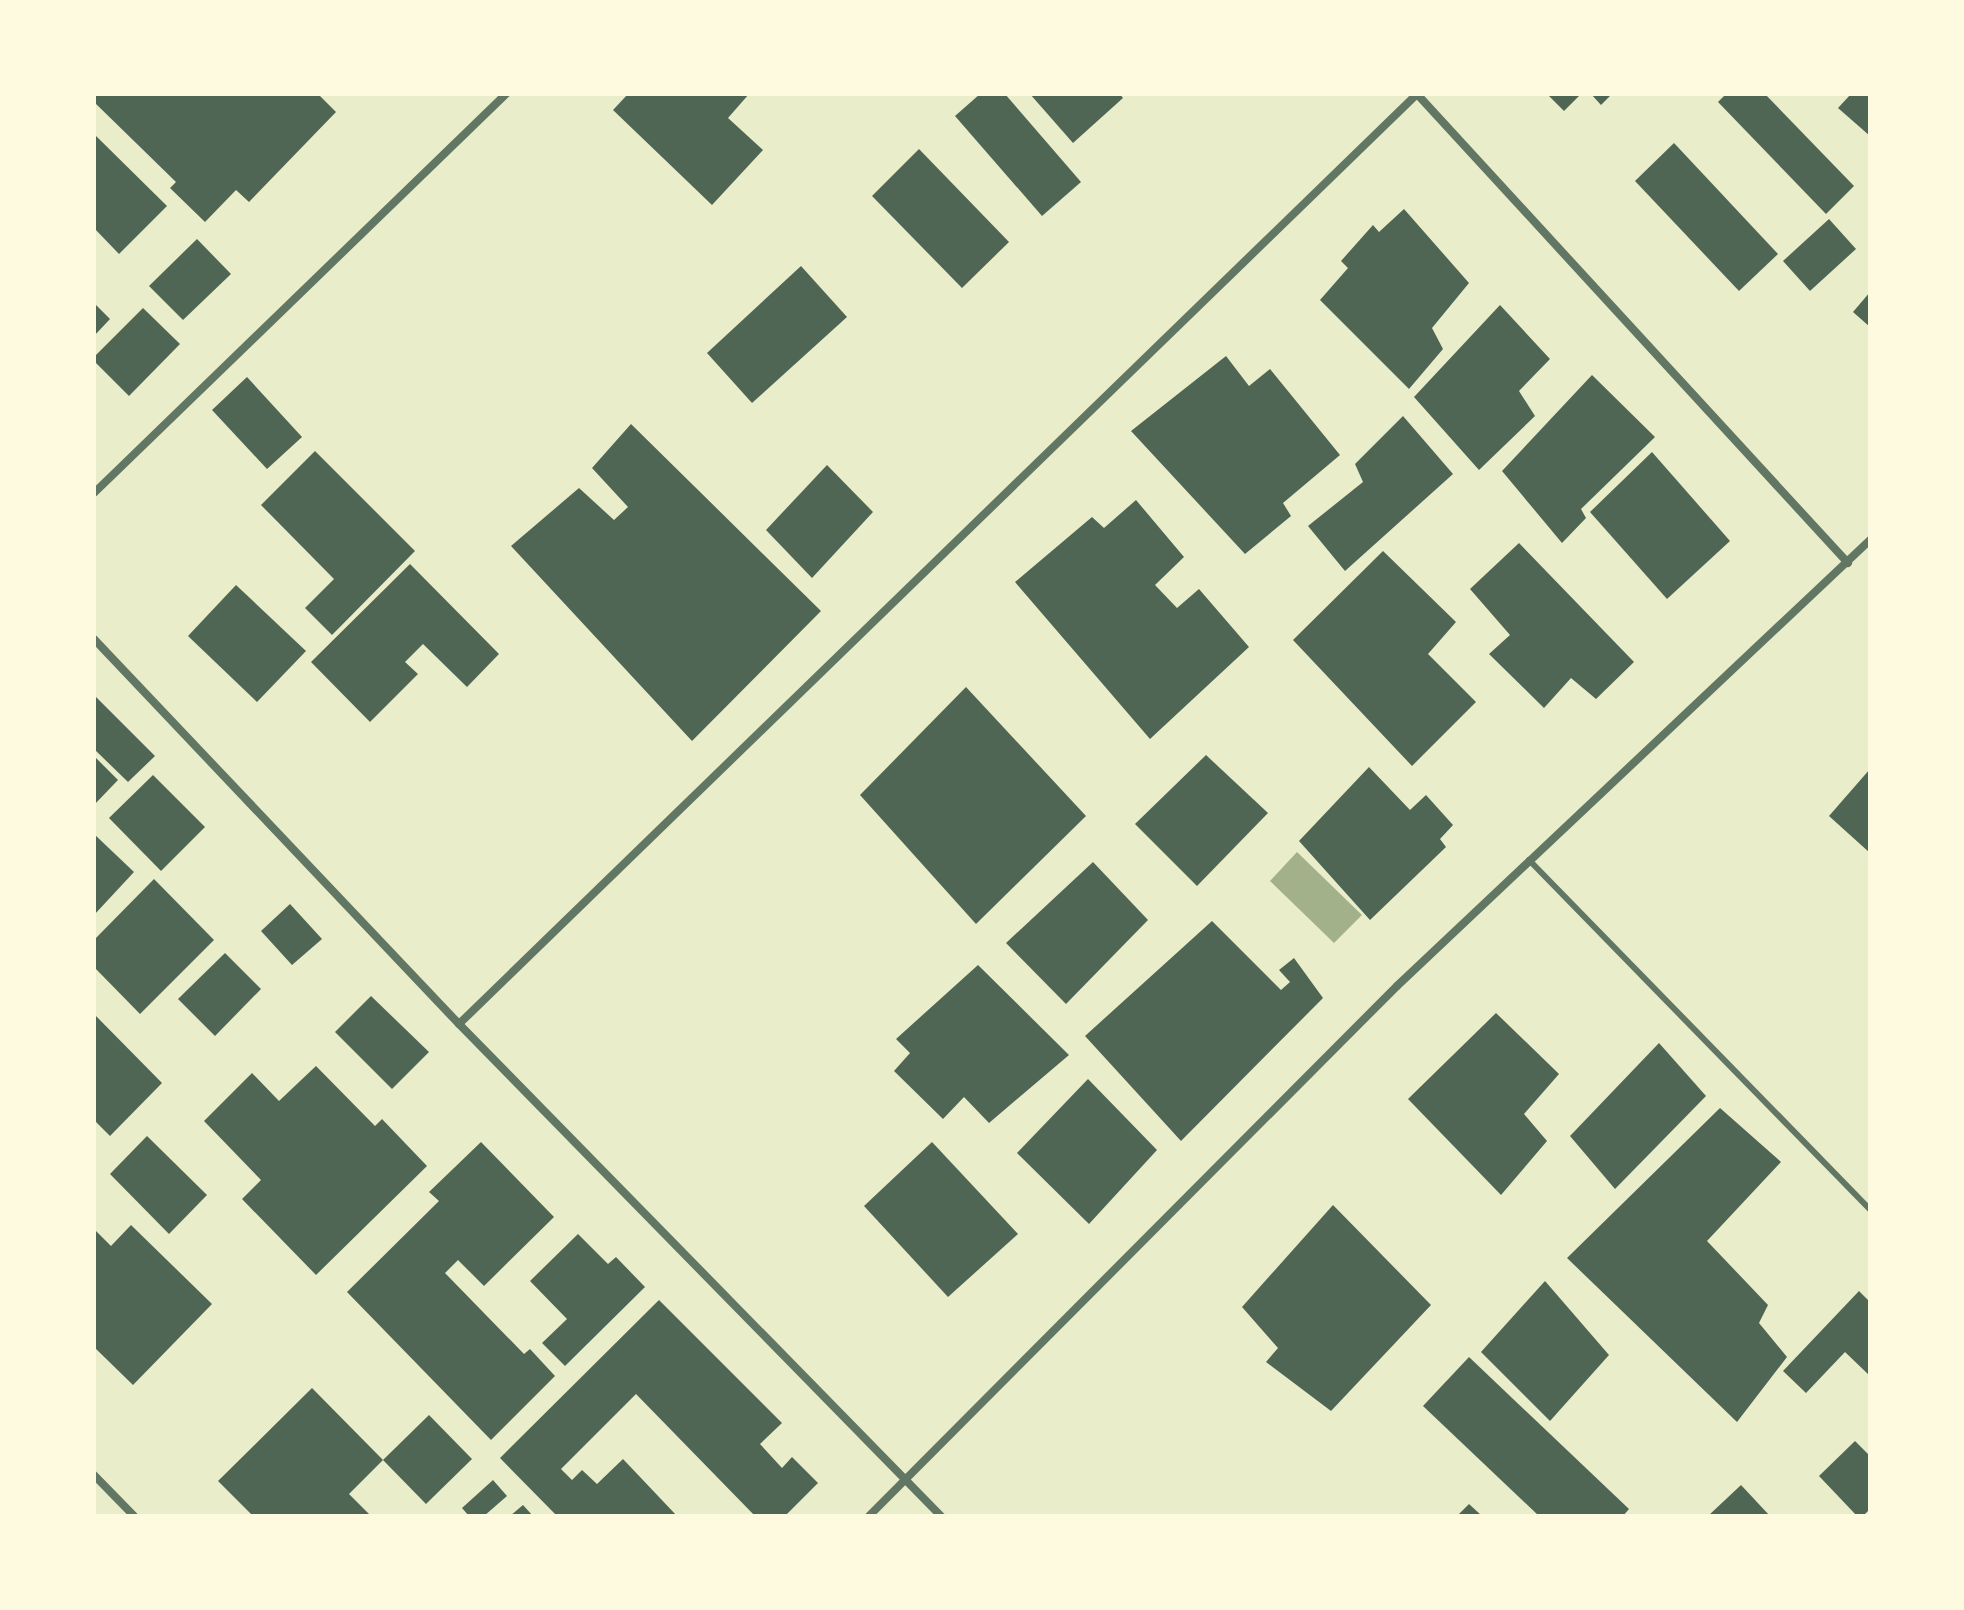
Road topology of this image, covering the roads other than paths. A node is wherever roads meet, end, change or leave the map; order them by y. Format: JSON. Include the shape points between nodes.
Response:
{"nodes":[{"id":1,"x":506,"y":94,"type":"edge"},
{"id":2,"x":1417,"y":94,"type":"edge"},
{"id":3,"x":94,"y":493,"type":"edge"},
{"id":4,"x":1870,"y":540,"type":"edge"},
{"id":5,"x":1848,"y":563,"type":"junction"},
{"id":6,"x":94,"y":639,"type":"edge"},
{"id":7,"x":1529,"y":860,"type":"junction"},
{"id":8,"x":459,"y":1024,"type":"junction"},
{"id":9,"x":1870,"y":1210,"type":"edge"},
{"id":10,"x":94,"y":1475,"type":"edge"},
{"id":11,"x":905,"y":1480,"type":"junction"},
{"id":12,"x":134,"y":1516,"type":"edge"},
{"id":13,"x":869,"y":1516,"type":"edge"},
{"id":14,"x":941,"y":1516,"type":"edge"}],
"edges":[{"from":1,"to":3,"type":"street"},
{"from":2,"to":5,"type":"street"},
{"from":2,"to":8,"type":"street"},
{"from":4,"to":5,"type":"street"},
{"from":5,"to":7,"type":"street"},
{"from":6,"to":8,"type":"street"},
{"from":7,"to":9,"type":"lane"},
{"from":7,"to":11,"type":"street"},
{"from":8,"to":11,"type":"street"},
{"from":10,"to":12,"type":"street"},
{"from":11,"to":13,"type":"street"},
{"from":11,"to":14,"type":"street"}]}
